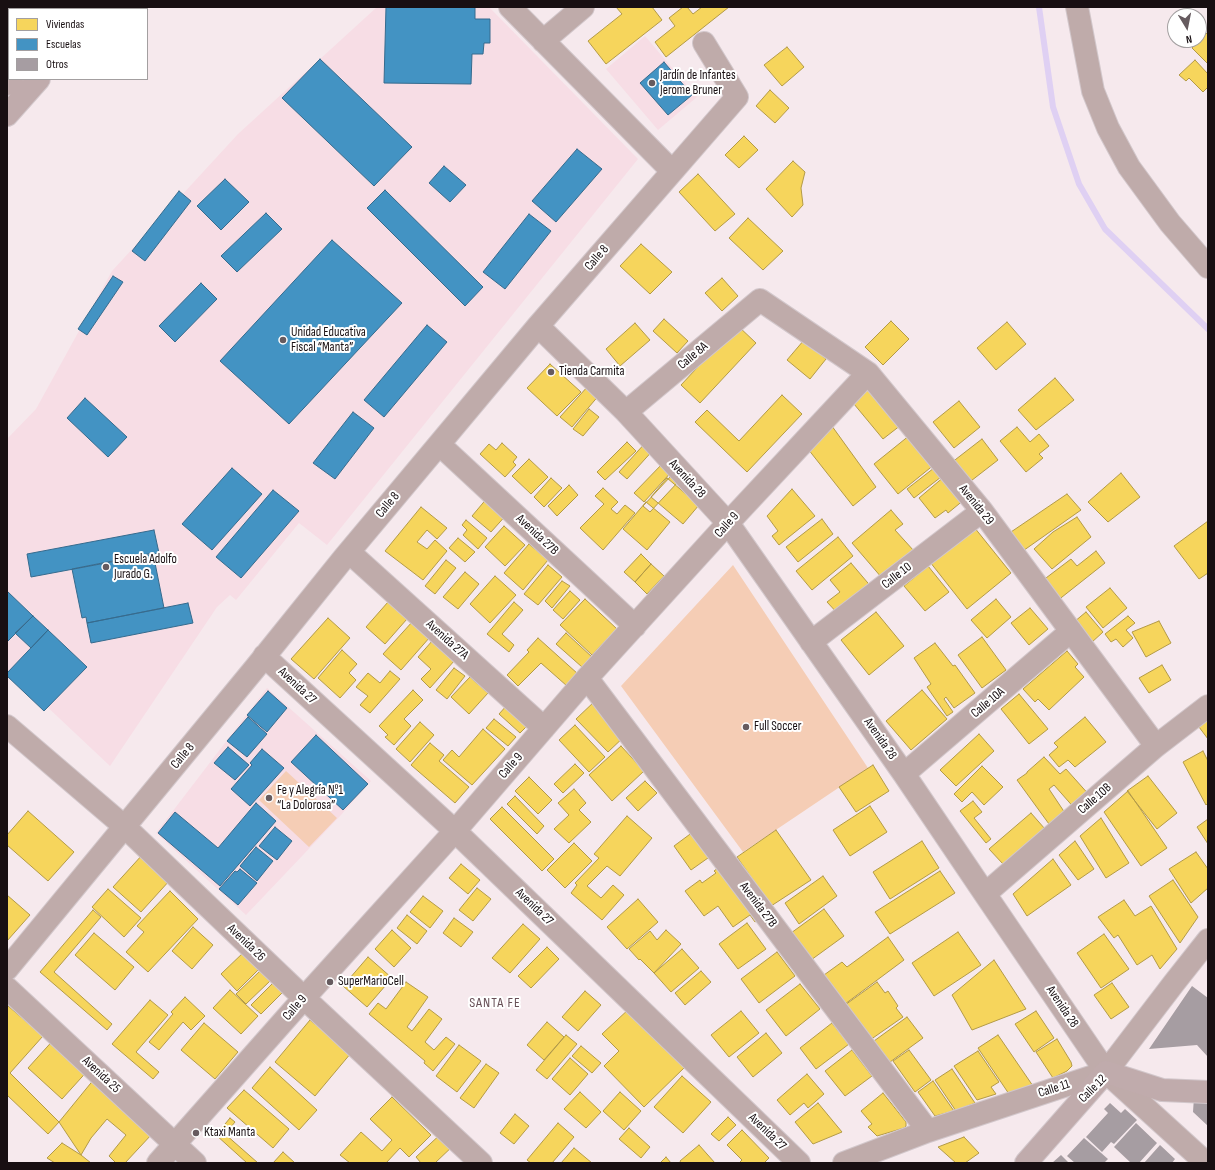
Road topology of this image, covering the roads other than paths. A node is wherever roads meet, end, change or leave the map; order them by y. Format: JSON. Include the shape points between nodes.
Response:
{"nodes":[{"id":1,"x":510,"y":7,"type":"edge"},
{"id":2,"x":583,"y":7,"type":"edge"},
{"id":3,"x":1077,"y":7,"type":"edge"},
{"id":4,"x":543,"y":41,"type":"junction"},
{"id":5,"x":704,"y":42,"type":"dead end"},
{"id":6,"x":38,"y":80,"type":"edge"},
{"id":7,"x":7,"y":115,"type":"edge"},
{"id":8,"x":672,"y":171,"type":"junction"},
{"id":9,"x":1208,"y":267,"type":"edge"},
{"id":10,"x":760,"y":300,"type":"joint"},
{"id":11,"x":538,"y":326,"type":"junction"},
{"id":12,"x":868,"y":373,"type":"junction"},
{"id":13,"x":626,"y":412,"type":"junction"},
{"id":14,"x":440,"y":445,"type":"junction"},
{"id":15,"x":982,"y":511,"type":"junction"},
{"id":16,"x":728,"y":523,"type":"junction"},
{"id":17,"x":349,"y":552,"type":"junction"},
{"id":18,"x":635,"y":626,"type":"junction"},
{"id":19,"x":1072,"y":632,"type":"junction"},
{"id":20,"x":812,"y":642,"type":"junction"},
{"id":21,"x":264,"y":656,"type":"junction"},
{"id":22,"x":587,"y":678,"type":"junction"},
{"id":23,"x":1208,"y":706,"type":"edge"},
{"id":24,"x":7,"y":726,"type":"edge"},
{"id":25,"x":544,"y":728,"type":"junction"},
{"id":26,"x":1156,"y":746,"type":"junction"},
{"id":27,"x":904,"y":774,"type":"junction"},
{"id":28,"x":125,"y":827,"type":"junction"},
{"id":29,"x":455,"y":831,"type":"junction"},
{"id":30,"x":984,"y":894,"type":"junction"},
{"id":31,"x":1208,"y":940,"type":"edge"},
{"id":32,"x":7,"y":969,"type":"edge"},
{"id":33,"x":7,"y":988,"type":"edge"},
{"id":34,"x":304,"y":998,"type":"junction"},
{"id":35,"x":1106,"y":1072,"type":"junction"},
{"id":36,"x":1208,"y":1092,"type":"edge"},
{"id":37,"x":928,"y":1131,"type":"junction"},
{"id":38,"x":175,"y":1144,"type":"junction"},
{"id":39,"x":158,"y":1163,"type":"edge"},
{"id":40,"x":194,"y":1163,"type":"edge"},
{"id":41,"x":482,"y":1163,"type":"edge"},
{"id":42,"x":799,"y":1163,"type":"edge"},
{"id":43,"x":844,"y":1163,"type":"edge"},
{"id":44,"x":1026,"y":1163,"type":"edge"},
{"id":45,"x":1206,"y":1163,"type":"edge"}],
"edges":[{"from":1,"to":4,"type":"street"},
{"from":2,"to":4,"type":"street"},
{"from":3,"to":9,"type":"street","via":[[1093,91],[1108,128],[1129,167],[1160,211]]},
{"from":4,"to":8,"type":"street"},
{"from":5,"to":8,"type":"street","name":"Calle 8","via":[[737,97]]},
{"from":6,"to":7,"type":"main road"},
{"from":8,"to":11,"type":"street","name":"Calle 8"},
{"from":10,"to":12,"type":"street","name":"Avenida 29"},
{"from":10,"to":13,"type":"street","name":"Calle 8A"},
{"from":11,"to":13,"type":"street","name":"Avenida 28"},
{"from":11,"to":14,"type":"street","name":"Calle 8"},
{"from":12,"to":15,"type":"street","name":"Avenida 29"},
{"from":12,"to":16,"type":"street","name":"Calle 9"},
{"from":13,"to":16,"type":"street","name":"Avenida 28"},
{"from":14,"to":17,"type":"street","name":"Calle 8"},
{"from":14,"to":18,"type":"street","name":"Avenida 27B"},
{"from":15,"to":19,"type":"street","name":"Avenida 29"},
{"from":15,"to":20,"type":"street","name":"Calle 10"},
{"from":16,"to":18,"type":"street","name":"Calle 9"},
{"from":16,"to":20,"type":"street","name":"Avenida 28"},
{"from":17,"to":21,"type":"street","name":"Calle 8"},
{"from":17,"to":25,"type":"street","name":"Avenida 27A"},
{"from":18,"to":22,"type":"street","name":"Calle 9"},
{"from":19,"to":26,"type":"street","name":"Avenida 29"},
{"from":19,"to":27,"type":"street","name":"Calle 10A"},
{"from":20,"to":27,"type":"street","name":"Avenida 28"},
{"from":21,"to":28,"type":"street","name":"Calle 8"},
{"from":21,"to":29,"type":"street","name":"Avenida 27"},
{"from":22,"to":25,"type":"street","name":"Calle 9"},
{"from":22,"to":37,"type":"street","name":"Avenida 27B"},
{"from":23,"to":26,"type":"street","name":"Calle 10B"},
{"from":24,"to":28,"type":"street","name":"Avenida 26"},
{"from":25,"to":29,"type":"street","name":"Calle 9"},
{"from":26,"to":30,"type":"street","name":"Calle 10B"},
{"from":27,"to":30,"type":"street","name":"Avenida 28"},
{"from":28,"to":32,"type":"street","name":"Calle 8"},
{"from":28,"to":34,"type":"street","name":"Avenida 26"},
{"from":29,"to":34,"type":"street","name":"Calle 9"},
{"from":29,"to":42,"type":"street","name":"Avenida 27"},
{"from":30,"to":35,"type":"street","name":"Avenida 28"},
{"from":31,"to":35,"type":"street"},
{"from":33,"to":38,"type":"street","name":"Avenida 25"},
{"from":34,"to":38,"type":"street","name":"Calle 9"},
{"from":34,"to":41,"type":"street","name":"Avenida 26"},
{"from":35,"to":36,"type":"main road","name":"Calle 12","via":[[1162,1090]]},
{"from":35,"to":37,"type":"street","name":"Calle 11"},
{"from":35,"to":44,"type":"main road","name":"Calle 12"},
{"from":35,"to":45,"type":"street","name":"Avenida 28"},
{"from":37,"to":43,"type":"street","name":"Calle 11"},
{"from":38,"to":39,"type":"street","name":"Calle 9"},
{"from":38,"to":40,"type":"street","name":"Avenida 25"}]}
